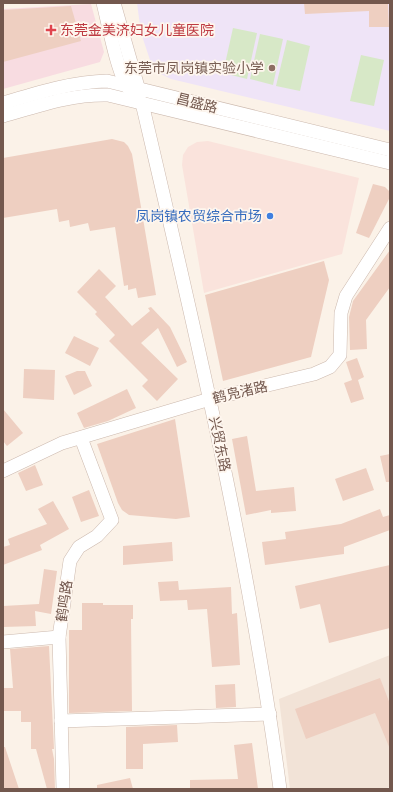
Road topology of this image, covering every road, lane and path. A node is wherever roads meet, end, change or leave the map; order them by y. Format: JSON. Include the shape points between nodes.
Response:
{"nodes":[{"id":1,"x":103,"y":3,"type":"edge"},
{"id":2,"x":114,"y":3,"type":"edge"},
{"id":3,"x":132,"y":88,"type":"junction"},
{"id":4,"x":3,"y":103,"type":"edge"},
{"id":5,"x":142,"y":103,"type":"junction"},
{"id":6,"x":3,"y":116,"type":"edge"},
{"id":7,"x":390,"y":150,"type":"edge"},
{"id":8,"x":390,"y":163,"type":"edge"},
{"id":9,"x":390,"y":228,"type":"edge"},
{"id":10,"x":210,"y":399,"type":"junction"},
{"id":11,"x":81,"y":438,"type":"junction"},
{"id":12,"x":3,"y":471,"type":"edge"},
{"id":13,"x":59,"y":637,"type":"junction"},
{"id":14,"x":3,"y":642,"type":"edge"},
{"id":15,"x":270,"y":714,"type":"junction"},
{"id":16,"x":61,"y":721,"type":"junction"},
{"id":17,"x":63,"y":789,"type":"edge"},
{"id":18,"x":280,"y":789,"type":"edge"}],
"edges":[{"from":1,"to":3,"type":"street"},
{"from":2,"to":3,"type":"street"},
{"from":3,"to":4,"type":"street","name":"昌盛路","via":[[107,82],[81,83]]},
{"from":3,"to":5,"type":"street"},
{"from":3,"to":7,"type":"street","name":"昌盛路"},
{"from":5,"to":6,"type":"street","name":"昌盛路","via":[[108,95],[87,96],[65,99]]},
{"from":5,"to":8,"type":"street","name":"昌盛路"},
{"from":5,"to":10,"type":"street","name":"兴贸东路"},
{"from":9,"to":10,"type":"street","name":"鹤凫渚路","via":[[346,296],[341,313],[340,355],[330,368]]},
{"from":10,"to":11,"type":"street","name":"鹤凫渚路"},
{"from":10,"to":15,"type":"street","name":"兴贸东路","via":[[238,528]]},
{"from":11,"to":12,"type":"street","name":"鹤凫渚路","via":[[41,452]]},
{"from":11,"to":13,"type":"street","name":"鹤鸣路","via":[[112,520],[97,536],[79,547],[70,561]]},
{"from":13,"to":14,"type":"street"},
{"from":13,"to":16,"type":"street","name":"鹤鸣路"},
{"from":15,"to":16,"type":"street"},
{"from":15,"to":18,"type":"street","name":"兴贸东路"},
{"from":16,"to":17,"type":"street","name":"鹤鸣路"}]}
